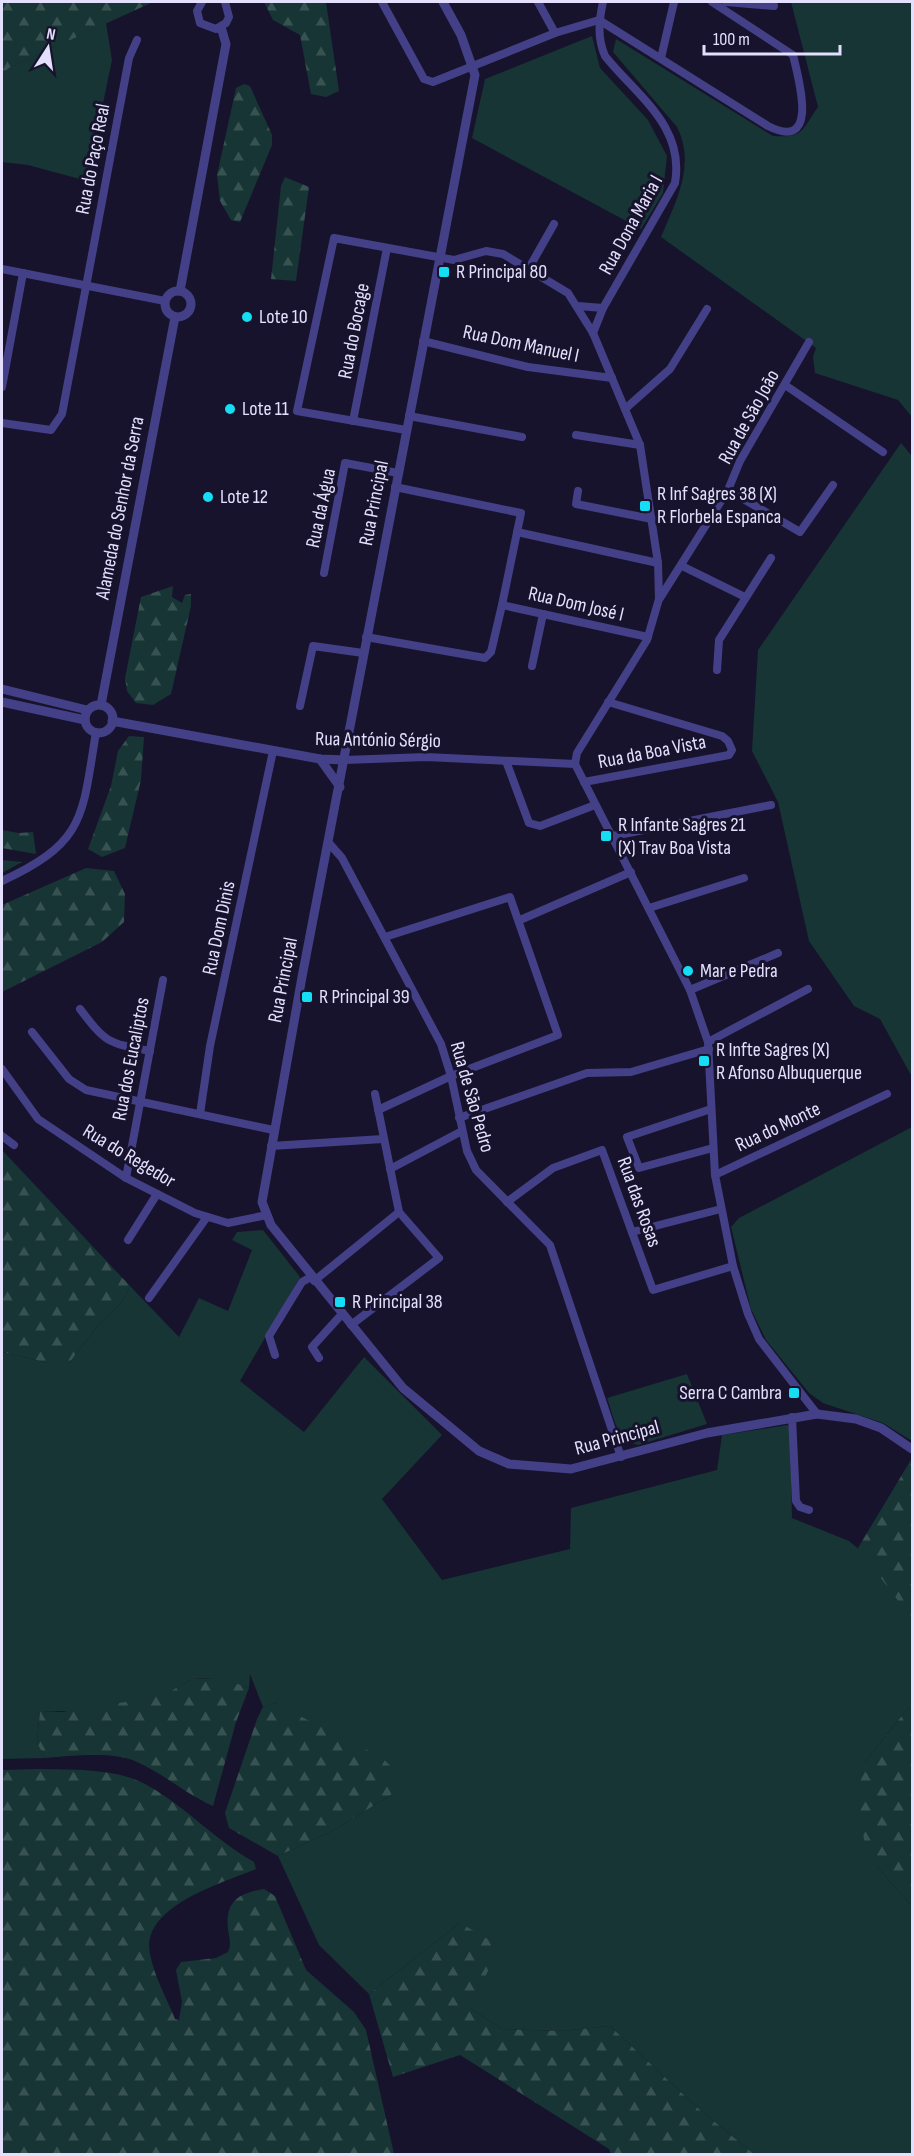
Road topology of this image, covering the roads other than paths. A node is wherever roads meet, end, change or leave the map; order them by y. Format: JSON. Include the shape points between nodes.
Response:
{"nodes":[{"id":1,"x":202,"y":2,"type":"edge"},
{"id":2,"x":225,"y":2,"type":"edge"},
{"id":3,"x":382,"y":2,"type":"edge"},
{"id":4,"x":443,"y":2,"type":"edge"},
{"id":5,"x":538,"y":2,"type":"edge"},
{"id":6,"x":594,"y":2,"type":"edge"},
{"id":7,"x":674,"y":2,"type":"edge"},
{"id":8,"x":712,"y":2,"type":"edge"},
{"id":9,"x":726,"y":2,"type":"edge"},
{"id":10,"x":603,"y":4,"type":"edge"},
{"id":11,"x":774,"y":6,"type":"dead end"},
{"id":12,"x":599,"y":20,"type":"junction"},
{"id":13,"x":221,"y":27,"type":"junction"},
{"id":14,"x":555,"y":33,"type":"junction"},
{"id":15,"x":137,"y":40,"type":"dead end"},
{"id":16,"x":661,"y":58,"type":"junction"},
{"id":17,"x":472,"y":67,"type":"junction"},
{"id":18,"x":554,"y":224,"type":"dead end"},
{"id":19,"x":387,"y":248,"type":"junction"},
{"id":20,"x":440,"y":258,"type":"junction"},
{"id":21,"x":529,"y":268,"type":"junction"},
{"id":22,"x":2,"y":269,"type":"edge"},
{"id":23,"x":23,"y":273,"type":"junction"},
{"id":24,"x":86,"y":285,"type":"junction"},
{"id":25,"x":180,"y":291,"type":"junction"},
{"id":26,"x":165,"y":301,"type":"junction"},
{"id":27,"x":578,"y":306,"type":"junction"},
{"id":28,"x":603,"y":308,"type":"junction"},
{"id":29,"x":707,"y":309,"type":"dead end"},
{"id":30,"x":175,"y":317,"type":"junction"},
{"id":31,"x":593,"y":333,"type":"junction"},
{"id":32,"x":423,"y":341,"type":"junction"},
{"id":33,"x":809,"y":342,"type":"dead end"},
{"id":34,"x":612,"y":378,"type":"junction"},
{"id":35,"x":785,"y":385,"type":"junction"},
{"id":36,"x":2,"y":387,"type":"edge"},
{"id":37,"x":625,"y":409,"type":"junction"},
{"id":38,"x":409,"y":416,"type":"junction"},
{"id":39,"x":353,"y":420,"type":"junction"},
{"id":40,"x":2,"y":423,"type":"edge"},
{"id":41,"x":406,"y":430,"type":"junction"},
{"id":42,"x":576,"y":435,"type":"dead end"},
{"id":43,"x":522,"y":437,"type":"dead end"},
{"id":44,"x":640,"y":445,"type":"junction"},
{"id":45,"x":883,"y":452,"type":"dead end"},
{"id":46,"x":398,"y":473,"type":"junction"},
{"id":47,"x":833,"y":485,"type":"dead end"},
{"id":48,"x":395,"y":487,"type":"junction"},
{"id":49,"x":728,"y":490,"type":"junction"},
{"id":50,"x":578,"y":491,"type":"dead end"},
{"id":51,"x":652,"y":519,"type":"junction"},
{"id":52,"x":517,"y":532,"type":"junction"},
{"id":53,"x":771,"y":558,"type":"dead end"},
{"id":54,"x":658,"y":563,"type":"junction"},
{"id":55,"x":682,"y":566,"type":"junction"},
{"id":56,"x":324,"y":573,"type":"dead end"},
{"id":57,"x":745,"y":597,"type":"junction"},
{"id":58,"x":659,"y":599,"type":"junction"},
{"id":59,"x":502,"y":604,"type":"junction"},
{"id":60,"x":543,"y":614,"type":"junction"},
{"id":61,"x":366,"y":637,"type":"junction"},
{"id":62,"x":648,"y":637,"type":"junction"},
{"id":63,"x":363,"y":653,"type":"junction"},
{"id":64,"x":532,"y":666,"type":"dead end"},
{"id":65,"x":717,"y":670,"type":"dead end"},
{"id":66,"x":2,"y":690,"type":"edge"},
{"id":67,"x":2,"y":702,"type":"edge"},
{"id":68,"x":608,"y":702,"type":"junction"},
{"id":69,"x":101,"y":705,"type":"junction"},
{"id":70,"x":300,"y":706,"type":"dead end"},
{"id":71,"x":87,"y":710,"type":"junction"},
{"id":72,"x":85,"y":720,"type":"junction"},
{"id":73,"x":112,"y":721,"type":"junction"},
{"id":74,"x":96,"y":732,"type":"junction"},
{"id":75,"x":273,"y":751,"type":"junction"},
{"id":76,"x":320,"y":759,"type":"junction"},
{"id":77,"x":345,"y":760,"type":"junction"},
{"id":78,"x":506,"y":761,"type":"junction"},
{"id":79,"x":575,"y":764,"type":"junction"},
{"id":80,"x":584,"y":782,"type":"junction"},
{"id":81,"x":340,"y":787,"type":"junction"},
{"id":82,"x":595,"y":805,"type":"junction"},
{"id":83,"x":771,"y":805,"type":"dead end"},
{"id":84,"x":613,"y":836,"type":"junction"},
{"id":85,"x":328,"y":842,"type":"junction"},
{"id":86,"x":631,"y":872,"type":"junction"},
{"id":87,"x":744,"y":878,"type":"dead end"},
{"id":88,"x":2,"y":880,"type":"edge"},
{"id":89,"x":649,"y":908,"type":"junction"},
{"id":90,"x":520,"y":920,"type":"junction"},
{"id":91,"x":385,"y":937,"type":"junction"},
{"id":92,"x":778,"y":953,"type":"dead end"},
{"id":93,"x":163,"y":981,"type":"dead end"},
{"id":94,"x":808,"y":989,"type":"dead end"},
{"id":95,"x":690,"y":990,"type":"junction"},
{"id":96,"x":80,"y":1009,"type":"dead end"},
{"id":97,"x":32,"y":1032,"type":"dead end"},
{"id":98,"x":709,"y":1045,"type":"junction"},
{"id":99,"x":150,"y":1051,"type":"junction"},
{"id":100,"x":2,"y":1069,"type":"edge"},
{"id":101,"x":451,"y":1076,"type":"junction"},
{"id":102,"x":887,"y":1094,"type":"dead end"},
{"id":103,"x":375,"y":1095,"type":"dead end"},
{"id":104,"x":140,"y":1101,"type":"junction"},
{"id":105,"x":711,"y":1109,"type":"junction"},
{"id":106,"x":378,"y":1110,"type":"junction"},
{"id":107,"x":200,"y":1114,"type":"junction"},
{"id":108,"x":459,"y":1118,"type":"junction"},
{"id":109,"x":273,"y":1130,"type":"junction"},
{"id":110,"x":462,"y":1131,"type":"junction"},
{"id":111,"x":2,"y":1136,"type":"edge"},
{"id":112,"x":383,"y":1139,"type":"junction"},
{"id":113,"x":14,"y":1145,"type":"dead end"},
{"id":114,"x":271,"y":1146,"type":"junction"},
{"id":115,"x":713,"y":1148,"type":"junction"},
{"id":116,"x":390,"y":1169,"type":"junction"},
{"id":117,"x":715,"y":1175,"type":"junction"},
{"id":118,"x":126,"y":1178,"type":"junction"},
{"id":119,"x":157,"y":1194,"type":"junction"},
{"id":120,"x":507,"y":1202,"type":"junction"},
{"id":121,"x":721,"y":1209,"type":"junction"},
{"id":122,"x":399,"y":1212,"type":"junction"},
{"id":123,"x":267,"y":1215,"type":"junction"},
{"id":124,"x":207,"y":1217,"type":"junction"},
{"id":125,"x":632,"y":1232,"type":"junction"},
{"id":126,"x":128,"y":1240,"type":"dead end"},
{"id":127,"x":733,"y":1266,"type":"junction"},
{"id":128,"x":313,"y":1279,"type":"junction"},
{"id":129,"x":149,"y":1298,"type":"dead end"},
{"id":130,"x":342,"y":1314,"type":"junction"},
{"id":131,"x":351,"y":1325,"type":"junction"},
{"id":132,"x":275,"y":1355,"type":"dead end"},
{"id":133,"x":318,"y":1358,"type":"dead end"},
{"id":134,"x":817,"y":1414,"type":"junction"},
{"id":135,"x":792,"y":1417,"type":"junction"},
{"id":136,"x":912,"y":1449,"type":"edge"},
{"id":137,"x":621,"y":1457,"type":"junction"},
{"id":138,"x":809,"y":1510,"type":"dead end"}],
"edges":[{"from":1,"to":13,"type":"street","via":[[197,11],[200,22],[210,29]]},
{"from":2,"to":13,"type":"street","via":[[229,17]]},
{"from":3,"to":17,"type":"street","via":[[424,79],[433,82]]},
{"from":4,"to":17,"type":"street","name":"Rua Principal"},
{"from":5,"to":14,"type":"street"},
{"from":6,"to":10,"type":"street"},
{"from":7,"to":16,"type":"street"},
{"from":8,"to":16,"type":"street","via":[[793,55],[804,106],[802,121],[793,130],[780,132]]},
{"from":9,"to":11,"type":"street"},
{"from":10,"to":12,"type":"street","name":"Rua Dona Maria I"},
{"from":12,"to":14,"type":"street"},
{"from":12,"to":16,"type":"street"},
{"from":12,"to":28,"type":"street","name":"Rua Dona Maria I","via":[[605,56],[663,122],[672,138],[677,168],[669,193]]},
{"from":13,"to":25,"type":"street","via":[[226,44]]},
{"from":14,"to":17,"type":"street"},
{"from":15,"to":24,"type":"street","name":"Rua do Paço Real","via":[[129,58]]},
{"from":17,"to":20,"type":"street","name":"Rua Principal","via":[[475,75]]},
{"from":18,"to":21,"type":"street"},
{"from":19,"to":20,"type":"street"},
{"from":19,"to":39,"type":"street","name":"Rua do Bocage"},
{"from":19,"to":39,"type":"street","via":[[334,238],[297,411]]},
{"from":20,"to":21,"type":"street","via":[[454,260],[486,251],[503,254]]},
{"from":20,"to":32,"type":"street","name":"Rua Principal"},
{"from":21,"to":27,"type":"street","via":[[568,293]]},
{"from":22,"to":23,"type":"street"},
{"from":23,"to":24,"type":"street"},
{"from":23,"to":36,"type":"street"},
{"from":24,"to":26,"type":"street"},
{"from":24,"to":40,"type":"street","name":"Rua do Paço Real","via":[[58,423],[51,430]]},
{"from":25,"to":26,"type":"street","via":[[170,293]]},
{"from":25,"to":30,"type":"street","via":[[188,297],[191,307],[185,315]]},
{"from":26,"to":30,"type":"street","via":[[166,311]]},
{"from":27,"to":28,"type":"street"},
{"from":27,"to":31,"type":"street"},
{"from":28,"to":31,"type":"street","name":"Rua Dona Maria I"},
{"from":29,"to":37,"type":"street","via":[[670,369]]},
{"from":30,"to":69,"type":"street","name":"Alameda do Senhor da Serra"},
{"from":31,"to":34,"type":"street"},
{"from":32,"to":34,"type":"street","name":"Rua Dom Manuel I","via":[[528,367]]},
{"from":32,"to":38,"type":"street","name":"Rua Principal"},
{"from":33,"to":35,"type":"street","name":"Rua de São João"},
{"from":34,"to":37,"type":"street"},
{"from":35,"to":45,"type":"street"},
{"from":35,"to":49,"type":"street","name":"Rua de São João","via":[[740,461]]},
{"from":37,"to":44,"type":"street"},
{"from":38,"to":41,"type":"street","name":"Rua Principal"},
{"from":38,"to":43,"type":"street"},
{"from":39,"to":41,"type":"street"},
{"from":41,"to":46,"type":"street","name":"Rua Principal"},
{"from":42,"to":44,"type":"street"},
{"from":44,"to":51,"type":"street"},
{"from":46,"to":48,"type":"street","name":"Rua Principal"},
{"from":46,"to":56,"type":"street","name":"Rua da Água","via":[[345,463]]},
{"from":47,"to":49,"type":"street","via":[[800,532]]},
{"from":48,"to":52,"type":"street","via":[[520,513]]},
{"from":48,"to":61,"type":"street","name":"Rua Principal"},
{"from":49,"to":55,"type":"street","name":"Rua de São João"},
{"from":50,"to":51,"type":"street","via":[[576,504]]},
{"from":51,"to":54,"type":"street"},
{"from":52,"to":54,"type":"street"},
{"from":52,"to":59,"type":"street","name":"Rua Dom José I"},
{"from":53,"to":57,"type":"street"},
{"from":54,"to":58,"type":"street"},
{"from":55,"to":57,"type":"street"},
{"from":55,"to":58,"type":"street","name":"Rua de São João"},
{"from":57,"to":65,"type":"street","via":[[719,640]]},
{"from":58,"to":62,"type":"street"},
{"from":59,"to":60,"type":"street","name":"Rua Dom José I"},
{"from":59,"to":61,"type":"street","via":[[491,652],[485,658]]},
{"from":60,"to":62,"type":"street","name":"Rua Dom José I"},
{"from":60,"to":64,"type":"street"},
{"from":61,"to":63,"type":"street","name":"Rua Principal"},
{"from":62,"to":68,"type":"street"},
{"from":63,"to":70,"type":"street","via":[[313,646]]},
{"from":63,"to":77,"type":"street","name":"Rua Principal"},
{"from":66,"to":71,"type":"street"},
{"from":67,"to":72,"type":"street"},
{"from":68,"to":79,"type":"street","via":[[577,753]]},
{"from":68,"to":80,"type":"street","name":"Rua da Boa Vista","via":[[722,736],[732,750],[729,755]]},
{"from":69,"to":71,"type":"street"},
{"from":69,"to":73,"type":"street","via":[[110,711]]},
{"from":71,"to":72,"type":"street"},
{"from":72,"to":74,"type":"street","via":[[90,730]]},
{"from":73,"to":74,"type":"street","via":[[106,730]]},
{"from":73,"to":75,"type":"street","name":"Rua António Sérgio"},
{"from":74,"to":88,"type":"street","via":[[80,819],[55,851]]},
{"from":75,"to":76,"type":"street","name":"Rua António Sérgio"},
{"from":75,"to":107,"type":"street","name":"Rua Dom Dinis","via":[[210,1046]]},
{"from":76,"to":77,"type":"street","name":"Rua António Sérgio"},
{"from":76,"to":81,"type":"street"},
{"from":77,"to":78,"type":"street","name":"Rua António Sérgio","via":[[426,757]]},
{"from":77,"to":81,"type":"street","name":"Rua Principal"},
{"from":78,"to":79,"type":"street","name":"Rua António Sérgio"},
{"from":78,"to":82,"type":"street","via":[[529,823],[540,826]]},
{"from":79,"to":80,"type":"street"},
{"from":80,"to":82,"type":"street"},
{"from":81,"to":85,"type":"street","name":"Rua Principal"},
{"from":82,"to":84,"type":"street"},
{"from":83,"to":84,"type":"street"},
{"from":84,"to":86,"type":"street"},
{"from":85,"to":91,"type":"street","name":"Rua de São Pedro","via":[[342,858]]},
{"from":85,"to":109,"type":"street","name":"Rua Principal"},
{"from":86,"to":89,"type":"street"},
{"from":86,"to":90,"type":"street"},
{"from":87,"to":89,"type":"street"},
{"from":89,"to":95,"type":"street"},
{"from":90,"to":91,"type":"street","via":[[510,897]]},
{"from":90,"to":101,"type":"street","via":[[558,1035]]},
{"from":91,"to":101,"type":"street","name":"Rua de São Pedro","via":[[441,1044]]},
{"from":92,"to":95,"type":"street"},
{"from":93,"to":99,"type":"street","name":"Rua dos Eucaliptos"},
{"from":94,"to":98,"type":"street"},
{"from":95,"to":98,"type":"street"},
{"from":96,"to":99,"type":"street","via":[[102,1038]]},
{"from":97,"to":104,"type":"street","via":[[69,1079],[86,1090]]},
{"from":98,"to":105,"type":"street"},
{"from":98,"to":108,"type":"street","via":[[632,1072],[587,1073]]},
{"from":99,"to":104,"type":"street","name":"Rua dos Eucaliptos"},
{"from":100,"to":118,"type":"street","name":"Rua do Regedor","via":[[38,1119]]},
{"from":101,"to":106,"type":"street"},
{"from":101,"to":108,"type":"street","name":"Rua de São Pedro"},
{"from":102,"to":117,"type":"street","name":"Rua do Monte"},
{"from":103,"to":106,"type":"street"},
{"from":104,"to":107,"type":"street"},
{"from":104,"to":118,"type":"street","name":"Rua dos Eucaliptos"},
{"from":105,"to":115,"type":"street"},
{"from":105,"to":115,"type":"street","via":[[627,1137],[639,1168]]},
{"from":106,"to":112,"type":"street"},
{"from":107,"to":109,"type":"street"},
{"from":108,"to":110,"type":"street","name":"Rua de São Pedro"},
{"from":109,"to":114,"type":"street","name":"Rua Principal"},
{"from":110,"to":116,"type":"street"},
{"from":110,"to":120,"type":"street","name":"Rua de São Pedro","via":[[476,1170]]},
{"from":111,"to":113,"type":"street"},
{"from":112,"to":114,"type":"street"},
{"from":112,"to":116,"type":"street"},
{"from":114,"to":123,"type":"street","name":"Rua Principal","via":[[262,1202]]},
{"from":115,"to":117,"type":"street"},
{"from":116,"to":122,"type":"street"},
{"from":117,"to":121,"type":"street"},
{"from":118,"to":119,"type":"street","name":"Rua do Regedor"},
{"from":119,"to":124,"type":"street","name":"Rua do Regedor"},
{"from":119,"to":126,"type":"street"},
{"from":120,"to":125,"type":"street","name":"Rua das Rosas","via":[[553,1168],[602,1150]]},
{"from":120,"to":137,"type":"street","name":"Rua de São Pedro","via":[[550,1245]]},
{"from":121,"to":125,"type":"street"},
{"from":121,"to":127,"type":"street"},
{"from":122,"to":128,"type":"street"},
{"from":122,"to":131,"type":"street","via":[[439,1258]]},
{"from":123,"to":124,"type":"street","name":"Rua do Regedor","via":[[228,1223]]},
{"from":123,"to":128,"type":"street","name":"Rua Principal"},
{"from":124,"to":129,"type":"street"},
{"from":125,"to":127,"type":"street","name":"Rua das Rosas","via":[[653,1290]]},
{"from":127,"to":134,"type":"street","via":[[759,1339]]},
{"from":128,"to":130,"type":"street","name":"Rua Principal"},
{"from":128,"to":132,"type":"street","via":[[302,1282],[269,1336]]},
{"from":130,"to":131,"type":"street","name":"Rua Principal"},
{"from":130,"to":133,"type":"street","via":[[312,1347]]},
{"from":131,"to":137,"type":"street","name":"Rua Principal","via":[[404,1388],[479,1451],[509,1464],[540,1469],[571,1469]]},
{"from":134,"to":135,"type":"street","name":"Rua Principal"},
{"from":134,"to":136,"type":"street","name":"Rua Principal","via":[[856,1419],[881,1428]]},
{"from":135,"to":137,"type":"street","name":"Rua Principal","via":[[707,1433]]},
{"from":135,"to":138,"type":"street","via":[[795,1501]]}]}
